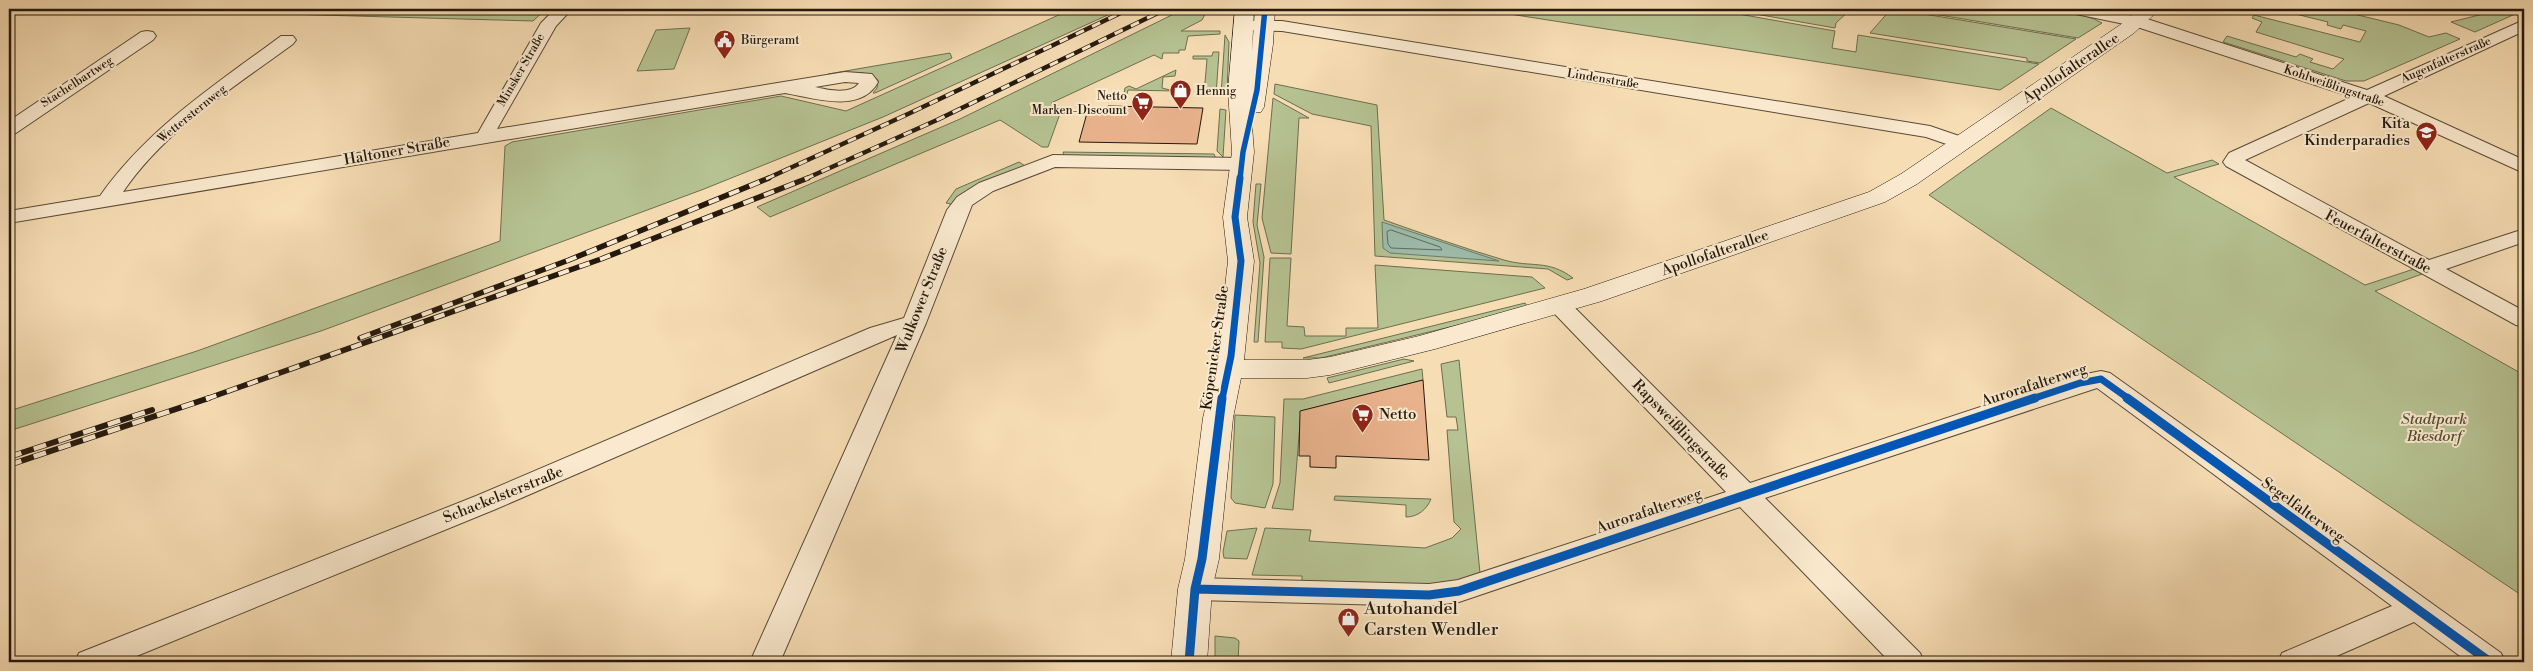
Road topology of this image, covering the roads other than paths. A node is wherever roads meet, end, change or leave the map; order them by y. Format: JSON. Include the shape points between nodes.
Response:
{"nodes":[{"id":1,"x":564,"y":9,"type":"edge"},
{"id":2,"x":2077,"y":9,"type":"edge"},
{"id":3,"x":2144,"y":15,"type":"edge"},
{"id":4,"x":1254,"y":17,"type":"edge"},
{"id":5,"x":2524,"y":25,"type":"edge"},
{"id":6,"x":147,"y":36,"type":"dead end"},
{"id":7,"x":287,"y":40,"type":"dead end"},
{"id":8,"x":785,"y":87,"type":"dead end"},
{"id":9,"x":2368,"y":96,"type":"junction"},
{"id":10,"x":9,"y":129,"type":"edge"},
{"id":11,"x":486,"y":136,"type":"junction"},
{"id":12,"x":1961,"y":143,"type":"junction"},
{"id":13,"x":1242,"y":158,"type":"junction"},
{"id":14,"x":2233,"y":162,"type":"joint"},
{"id":15,"x":2524,"y":167,"type":"edge"},
{"id":16,"x":107,"y":200,"type":"junction"},
{"id":17,"x":9,"y":216,"type":"edge"},
{"id":18,"x":2524,"y":235,"type":"edge"},
{"id":19,"x":2426,"y":268,"type":"junction"},
{"id":20,"x":1559,"y":305,"type":"junction"},
{"id":21,"x":2524,"y":320,"type":"edge"},
{"id":22,"x":914,"y":323,"type":"junction"},
{"id":23,"x":1228,"y":369,"type":"junction"},
{"id":24,"x":2100,"y":379,"type":"joint"},
{"id":25,"x":1744,"y":494,"type":"junction"},
{"id":26,"x":1195,"y":589,"type":"junction"},
{"id":27,"x":2415,"y":608,"type":"junction"},
{"id":28,"x":90,"y":662,"type":"edge"},
{"id":29,"x":765,"y":662,"type":"edge"},
{"id":30,"x":1189,"y":662,"type":"edge"},
{"id":31,"x":1909,"y":662,"type":"edge"},
{"id":32,"x":2292,"y":662,"type":"edge"},
{"id":33,"x":2490,"y":662,"type":"edge"}],
"edges":[{"from":1,"to":11,"type":"street","name":"Minsker Straße","via":[[549,24]]},
{"from":2,"to":3,"type":"street","name":"Kohlweißlingstraße"},
{"from":3,"to":9,"type":"street","name":"Kohlweißlingstraße"},
{"from":3,"to":12,"type":"street","name":"Apollofalterallee"},
{"from":4,"to":12,"type":"street","name":"Lindenstraße","via":[[1282,26],[1930,132]]},
{"from":4,"to":13,"type":"street","name":"Köpenicker Straße","via":[[1258,90]]},
{"from":5,"to":9,"type":"street","name":"Augenfalterstraße"},
{"from":6,"to":10,"type":"street","name":"Stachelbartweg"},
{"from":7,"to":16,"type":"street","name":"Wettersternweg","via":[[168,131],[129,171]]},
{"from":8,"to":11,"type":"street","name":"Haltoner Straße"},
{"from":9,"to":14,"type":"street","name":"Augenfalterstraße"},
{"from":9,"to":15,"type":"street","name":"Kohlweißlingstraße"},
{"from":11,"to":16,"type":"street","name":"Haltoner Straße"},
{"from":12,"to":20,"type":"street","name":"Apollofalterallee","via":[[1877,197]]},
{"from":13,"to":22,"type":"street","name":"Wulkower Straße","via":[[1053,161],[992,184],[964,201],[958,210]]},
{"from":13,"to":23,"type":"street","name":"Köpenicker Straße","via":[[1235,217],[1241,261]]},
{"from":14,"to":19,"type":"street","name":"Feuerfalterstraße"},
{"from":16,"to":17,"type":"street","name":"Haltoner Straße"},
{"from":18,"to":19,"type":"street"},
{"from":19,"to":21,"type":"street","name":"Feuerfalterstraße"},
{"from":20,"to":23,"type":"street","name":"Apollofalterallee","via":[[1330,366]]},
{"from":20,"to":25,"type":"street","name":"Rapsweißlingstraße"},
{"from":22,"to":28,"type":"street","name":"Schackelsterstraße","via":[[878,333],[630,443]]},
{"from":22,"to":29,"type":"street","name":"Wulkower Straße"},
{"from":23,"to":26,"type":"street","name":"Köpenicker Straße","via":[[1218,418],[1202,559]]},
{"from":24,"to":25,"type":"street","name":"Aurorafalterweg"},
{"from":24,"to":27,"type":"street","name":"Segelfalterweg"},
{"from":25,"to":26,"type":"street","name":"Aurorafalterweg","via":[[1459,591],[1429,595]]},
{"from":25,"to":31,"type":"street","name":"Rapsweißlingstraße"},
{"from":26,"to":30,"type":"street","name":"Köpenicker Straße"},
{"from":27,"to":32,"type":"street"},
{"from":27,"to":33,"type":"street","name":"Segelfalterweg"}]}
